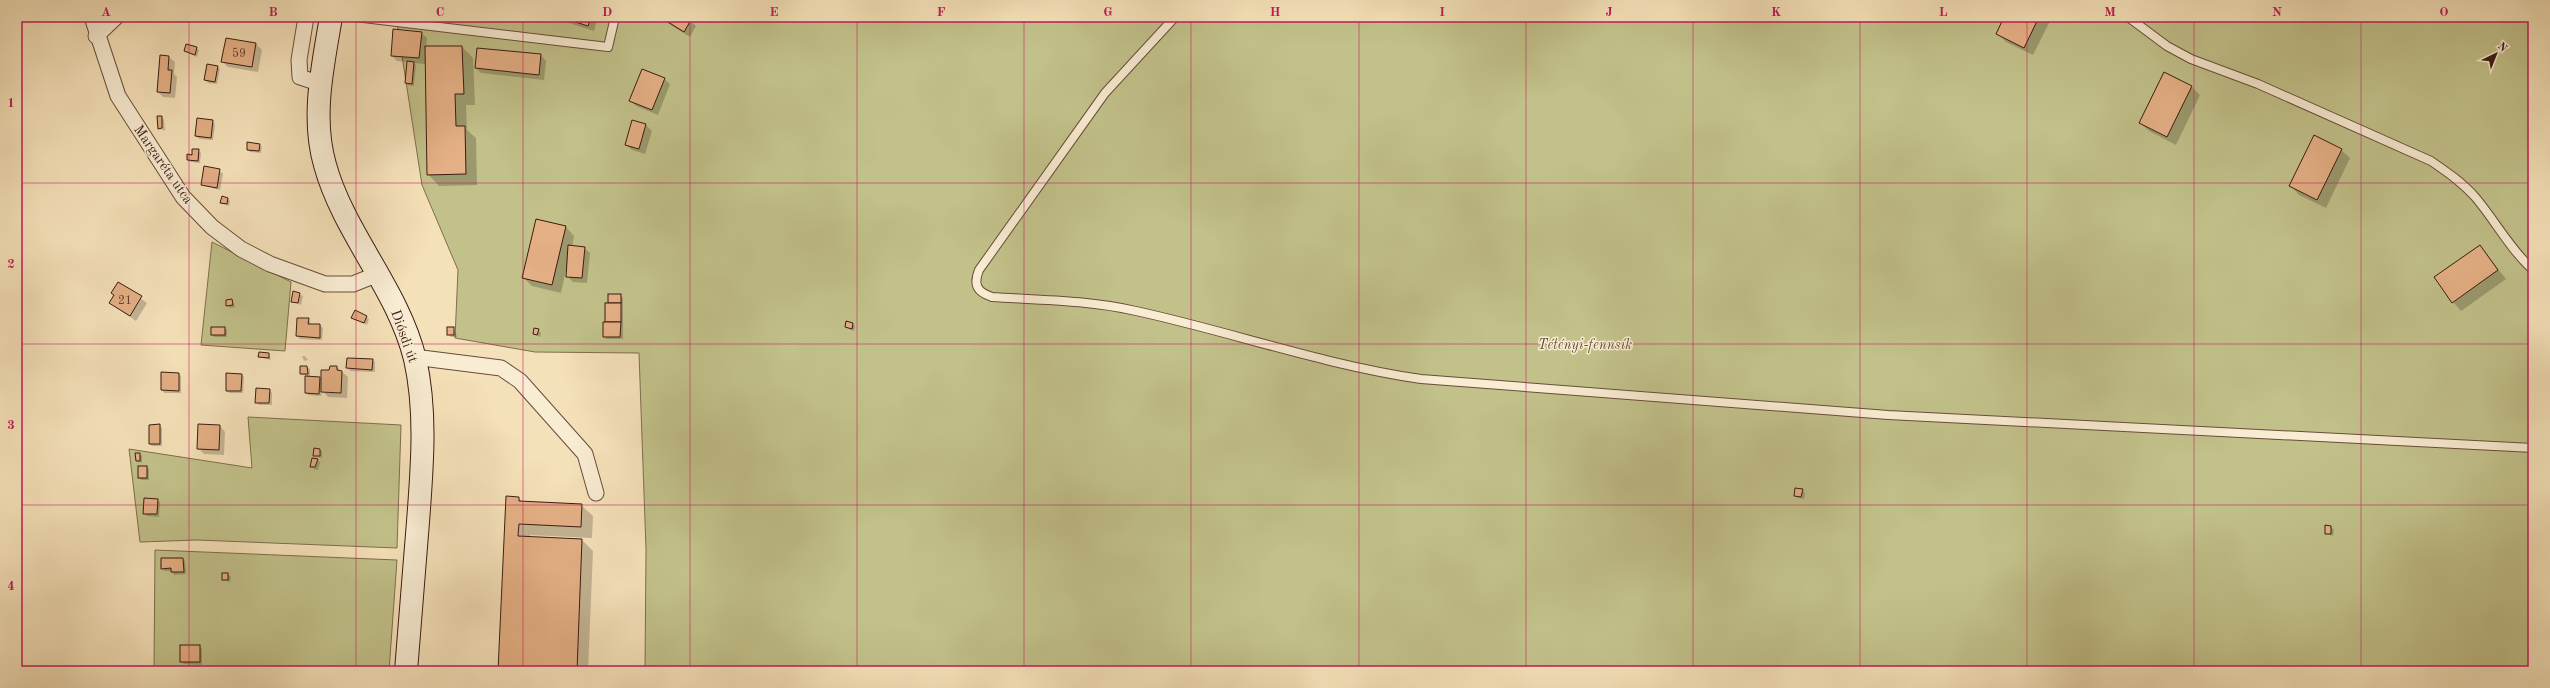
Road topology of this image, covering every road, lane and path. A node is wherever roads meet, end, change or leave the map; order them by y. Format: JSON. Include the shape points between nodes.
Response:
{"nodes":[{"id":1,"x":92,"y":17,"type":"edge"},
{"id":2,"x":116,"y":17,"type":"edge"},
{"id":3,"x":306,"y":17,"type":"edge"},
{"id":4,"x":331,"y":17,"type":"edge"},
{"id":5,"x":355,"y":17,"type":"edge"},
{"id":6,"x":615,"y":17,"type":"edge"},
{"id":7,"x":1175,"y":17,"type":"edge"},
{"id":8,"x":2128,"y":17,"type":"edge"},
{"id":9,"x":399,"y":20,"type":"edge"},
{"id":10,"x":96,"y":36,"type":"junction"},
{"id":11,"x":321,"y":84,"type":"junction"},
{"id":12,"x":2533,"y":270,"type":"edge"},
{"id":13,"x":378,"y":274,"type":"junction"},
{"id":14,"x":414,"y":357,"type":"junction"},
{"id":15,"x":2533,"y":448,"type":"edge"},
{"id":16,"x":596,"y":493,"type":"dead end"},
{"id":17,"x":406,"y":671,"type":"edge"}],
"edges":[{"from":1,"to":10,"type":"street","name":"Margaréta utca"},
{"from":2,"to":10,"type":"street"},
{"from":3,"to":11,"type":"street","via":[[300,77]]},
{"from":4,"to":11,"type":"main road","name":"Diósdi út"},
{"from":5,"to":9,"type":"lane"},
{"from":6,"to":9,"type":"lane","via":[[608,47]]},
{"from":7,"to":15,"type":"lane","via":[[1105,93],[1002,239],[976,280],[976,287],[981,293],[992,297],[1085,302],[1136,311],[1368,371],[1429,380],[1888,415]]},
{"from":8,"to":12,"type":"lane","via":[[2167,46],[2191,59],[2258,84],[2431,161],[2452,175],[2475,197],[2519,257]]},
{"from":10,"to":13,"type":"street","name":"Margaréta utca","via":[[118,96],[183,197],[212,227],[241,249],[270,264],[325,284],[353,284]]},
{"from":11,"to":13,"type":"main road","name":"Diósdi út","via":[[319,124],[324,164],[346,217]]},
{"from":13,"to":14,"type":"main road","name":"Diósdi út","via":[[396,309]]},
{"from":14,"to":16,"type":"street","via":[[501,368],[520,381],[585,454]]},
{"from":14,"to":17,"type":"main road","name":"Diósdi út","via":[[421,403],[422,462]]}]}
